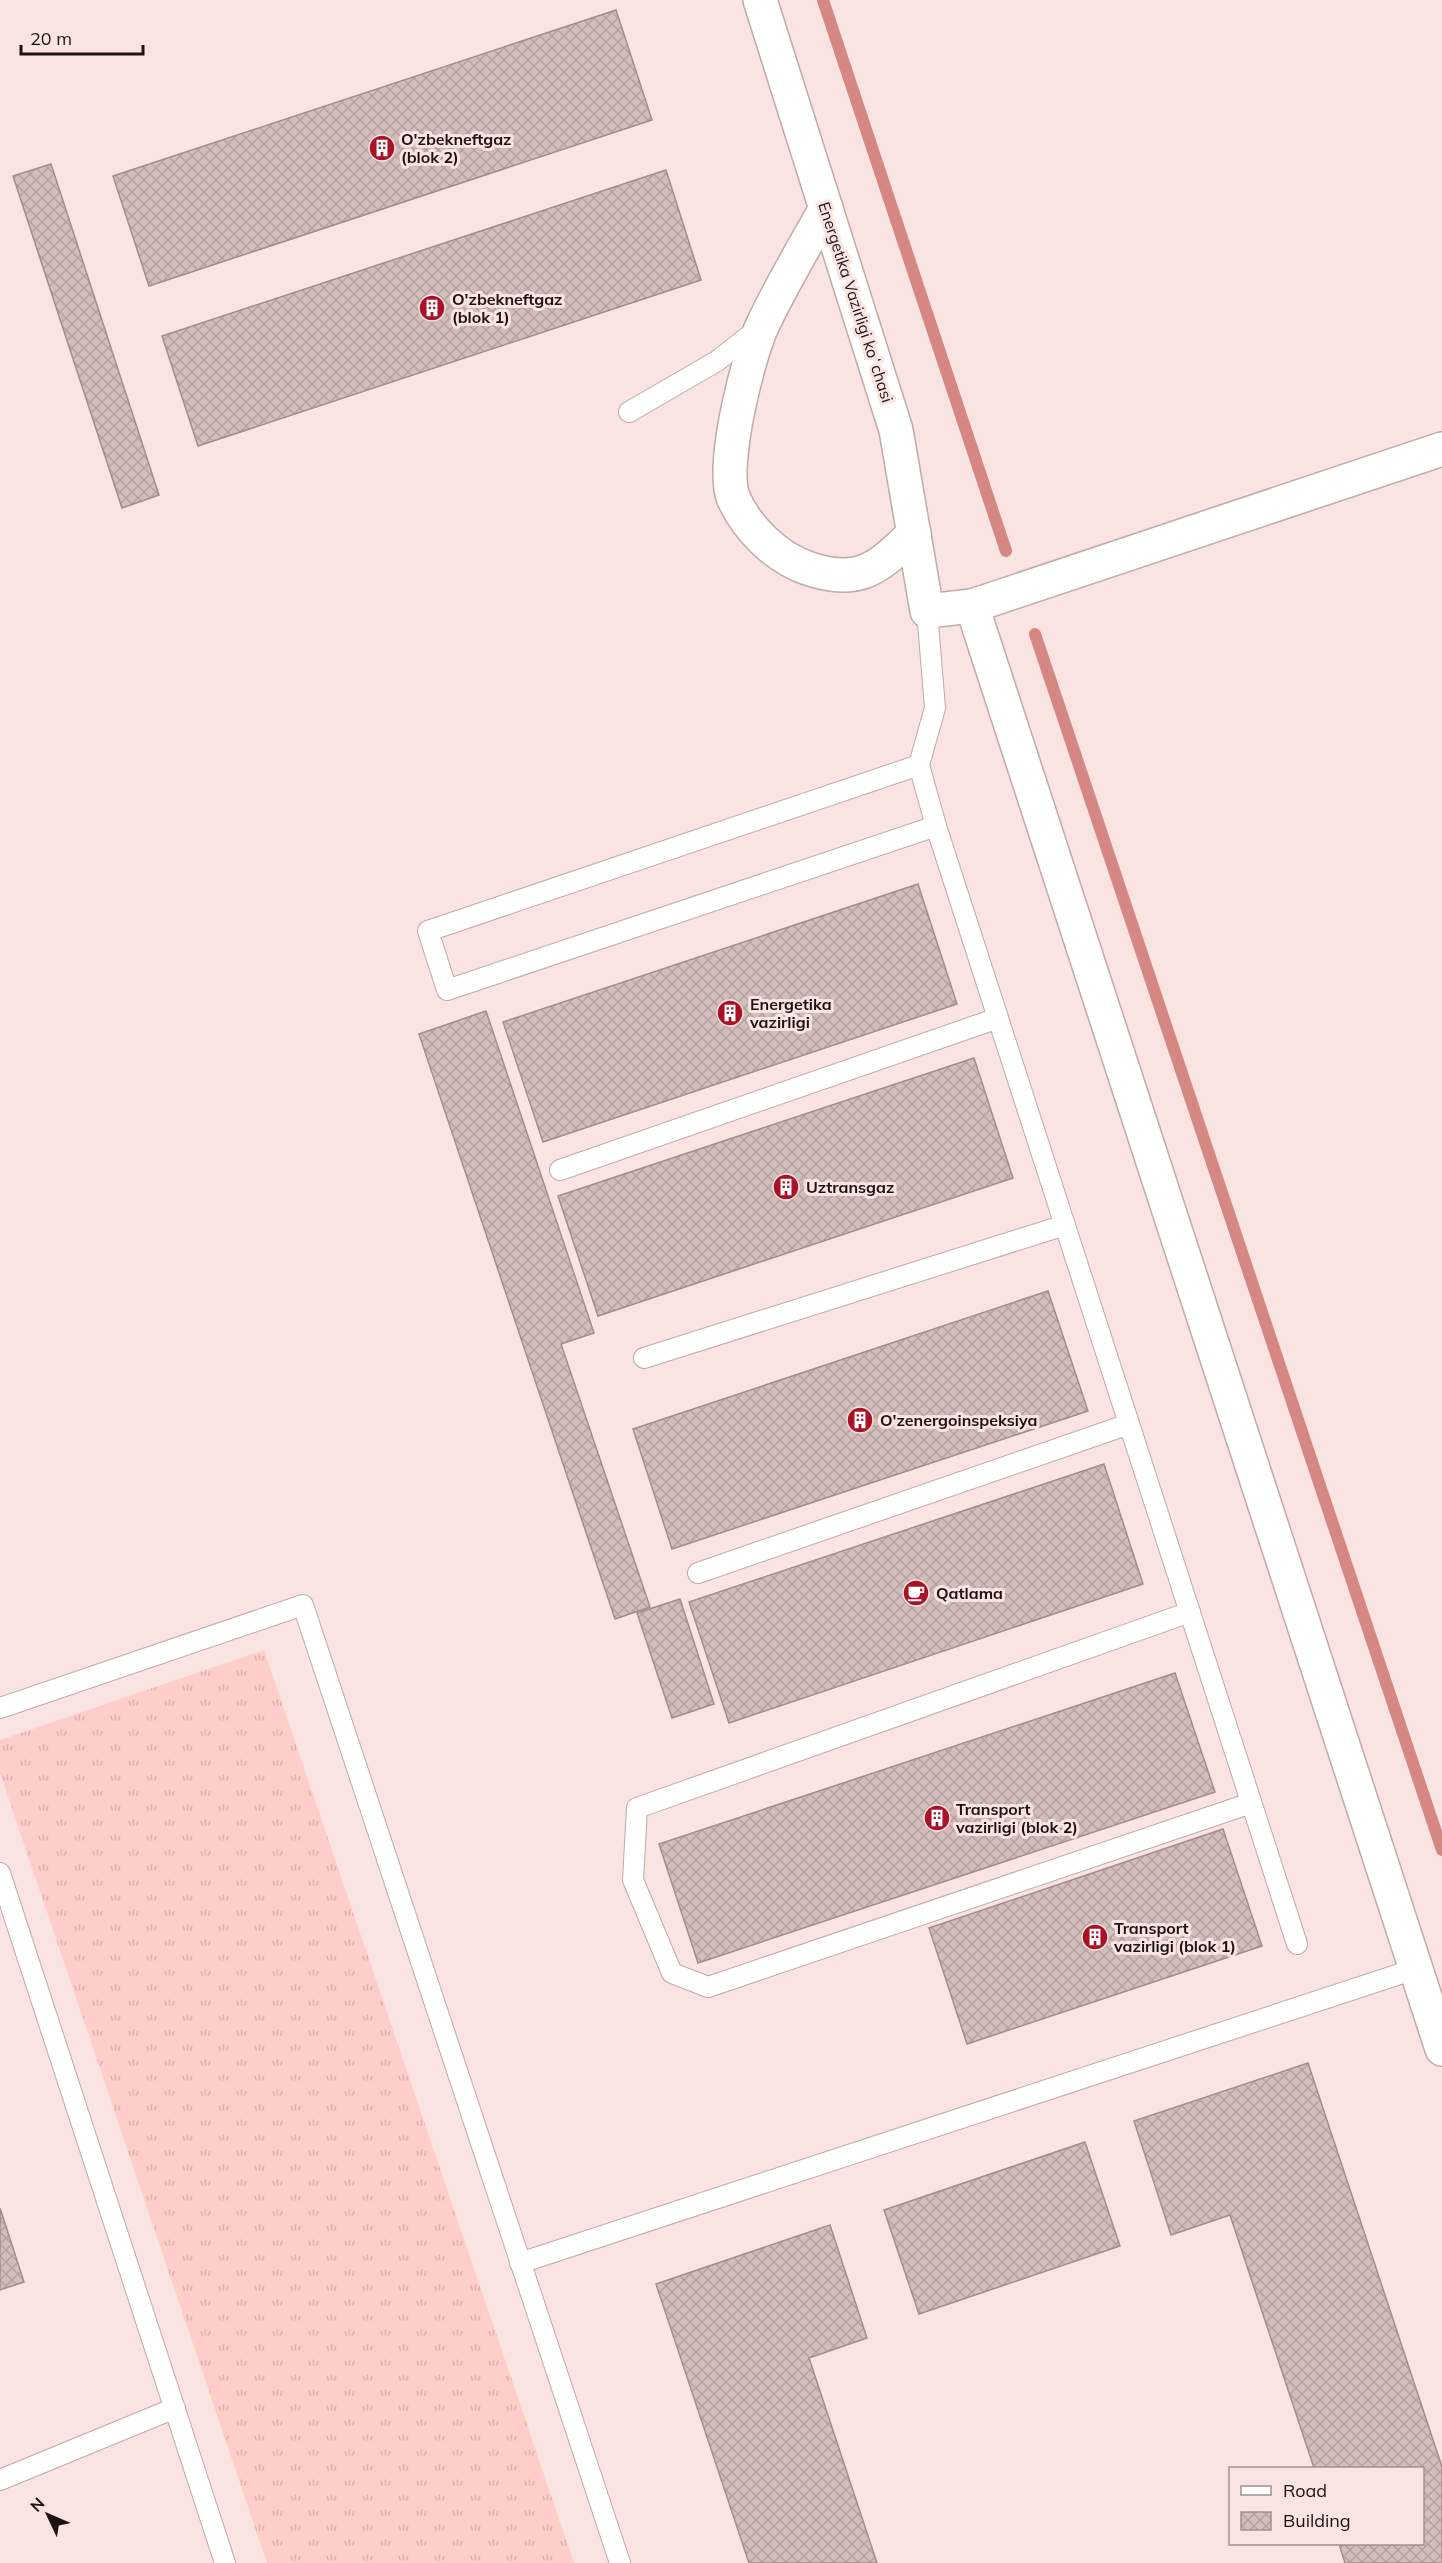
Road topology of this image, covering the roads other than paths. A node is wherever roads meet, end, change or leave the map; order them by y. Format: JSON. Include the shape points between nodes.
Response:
{"nodes":[{"id":1,"x":760,"y":0,"type":"edge"},
{"id":2,"x":826,"y":208,"type":"junction"},
{"id":3,"x":762,"y":326,"type":"junction"},
{"id":4,"x":629,"y":412,"type":"dead end"},
{"id":5,"x":1442,"y":449,"type":"edge"},
{"id":6,"x":914,"y":533,"type":"junction"},
{"id":7,"x":972,"y":606,"type":"junction"},
{"id":8,"x":927,"y":611,"type":"junction"},
{"id":9,"x":919,"y":765,"type":"junction"},
{"id":10,"x":936,"y":826,"type":"junction"},
{"id":11,"x":998,"y":1018,"type":"junction"},
{"id":12,"x":560,"y":1170,"type":"dead end"},
{"id":13,"x":1065,"y":1225,"type":"junction"},
{"id":14,"x":644,"y":1358,"type":"dead end"},
{"id":15,"x":1129,"y":1424,"type":"junction"},
{"id":16,"x":698,"y":1574,"type":"dead end"},
{"id":17,"x":1190,"y":1612,"type":"junction"},
{"id":18,"x":0,"y":1708,"type":"edge"},
{"id":19,"x":1251,"y":1803,"type":"junction"},
{"id":20,"x":0,"y":1873,"type":"edge"},
{"id":21,"x":1297,"y":1944,"type":"dead end"},
{"id":22,"x":1415,"y":1969,"type":"junction"},
{"id":23,"x":1442,"y":2049,"type":"edge"},
{"id":24,"x":520,"y":2263,"type":"junction"},
{"id":25,"x":175,"y":2408,"type":"junction"},
{"id":26,"x":0,"y":2480,"type":"edge"},
{"id":27,"x":225,"y":2563,"type":"edge"},
{"id":28,"x":620,"y":2563,"type":"edge"}],
"edges":[{"from":1,"to":2,"type":"street","name":"Energetika Vazirligi koʻchasi"},
{"from":2,"to":3,"type":"street"},
{"from":2,"to":6,"type":"street","name":"Energetika Vazirligi koʻchasi","via":[[896,430]]},
{"from":3,"to":4,"type":"lane","via":[[717,360]]},
{"from":3,"to":6,"type":"street","via":[[730,448],[733,496],[752,527],[774,550],[796,564],[822,573],[856,576],[889,558]]},
{"from":5,"to":7,"type":"street"},
{"from":6,"to":8,"type":"street","name":"Energetika Vazirligi koʻchasi"},
{"from":7,"to":8,"type":"street"},
{"from":7,"to":22,"type":"street"},
{"from":8,"to":9,"type":"lane","via":[[934,708]]},
{"from":9,"to":10,"type":"lane"},
{"from":9,"to":10,"type":"lane","via":[[428,931],[447,990]]},
{"from":10,"to":11,"type":"lane"},
{"from":11,"to":12,"type":"lane"},
{"from":11,"to":13,"type":"lane"},
{"from":13,"to":14,"type":"lane"},
{"from":13,"to":15,"type":"lane"},
{"from":15,"to":16,"type":"lane"},
{"from":15,"to":17,"type":"lane"},
{"from":17,"to":19,"type":"lane"},
{"from":17,"to":19,"type":"lane","via":[[637,1808],[633,1880],[672,1973],[708,1987]]},
{"from":18,"to":24,"type":"lane","via":[[303,1605]]},
{"from":19,"to":21,"type":"lane"},
{"from":20,"to":25,"type":"lane"},
{"from":22,"to":23,"type":"street"},
{"from":22,"to":24,"type":"lane"},
{"from":24,"to":28,"type":"lane"},
{"from":25,"to":26,"type":"lane"},
{"from":25,"to":27,"type":"lane"}]}
